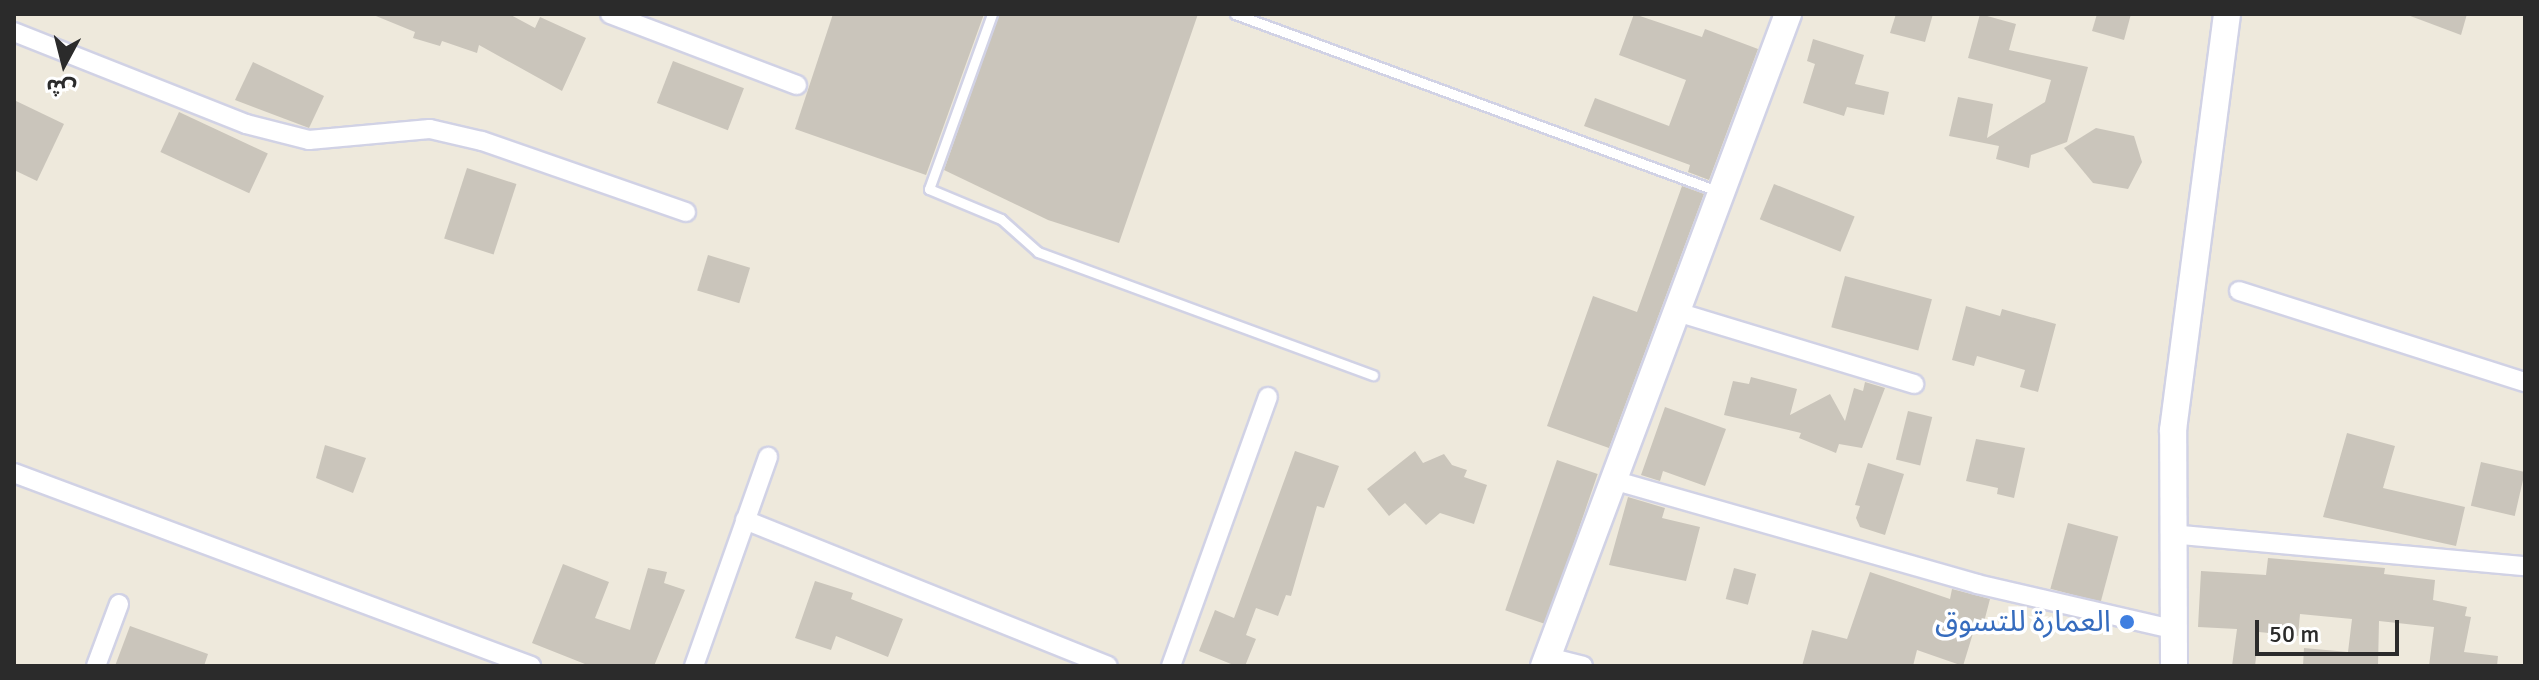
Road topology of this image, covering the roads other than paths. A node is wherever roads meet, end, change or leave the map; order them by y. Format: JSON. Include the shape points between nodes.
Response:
{"nodes":[{"id":1,"x":610,"y":14,"type":"edge"},
{"id":2,"x":992,"y":14,"type":"edge"},
{"id":3,"x":1235,"y":14,"type":"edge"},
{"id":4,"x":1788,"y":14,"type":"edge"},
{"id":5,"x":2227,"y":14,"type":"edge"},
{"id":6,"x":14,"y":32,"type":"edge"},
{"id":7,"x":797,"y":85,"type":"dead end"},
{"id":8,"x":1720,"y":192,"type":"junction"},
{"id":9,"x":686,"y":212,"type":"dead end"},
{"id":10,"x":2239,"y":291,"type":"dead end"},
{"id":11,"x":1677,"y":312,"type":"junction"},
{"id":12,"x":1373,"y":375,"type":"dead end"},
{"id":13,"x":2525,"y":382,"type":"edge"},
{"id":14,"x":1914,"y":384,"type":"dead end"},
{"id":15,"x":1268,"y":397,"type":"dead end"},
{"id":16,"x":768,"y":457,"type":"dead end"},
{"id":17,"x":14,"y":473,"type":"edge"},
{"id":18,"x":1613,"y":480,"type":"junction"},
{"id":19,"x":745,"y":520,"type":"junction"},
{"id":20,"x":2171,"y":534,"type":"junction"},
{"id":21,"x":2525,"y":566,"type":"edge"},
{"id":22,"x":119,"y":604,"type":"dead end"},
{"id":23,"x":2172,"y":629,"type":"junction"},
{"id":24,"x":1546,"y":661,"type":"edge"},
{"id":25,"x":511,"y":662,"type":"edge"},
{"id":26,"x":96,"y":666,"type":"edge"},
{"id":27,"x":531,"y":666,"type":"edge"},
{"id":28,"x":694,"y":666,"type":"edge"},
{"id":29,"x":1108,"y":666,"type":"edge"},
{"id":30,"x":1171,"y":666,"type":"edge"},
{"id":31,"x":1583,"y":666,"type":"edge"},
{"id":32,"x":2174,"y":666,"type":"edge"}],
"edges":[{"from":1,"to":7,"type":"street"},
{"from":2,"to":12,"type":"lane","via":[[929,189],[1001,219],[1038,252]]},
{"from":3,"to":8,"type":"lane"},
{"from":4,"to":8,"type":"main road"},
{"from":5,"to":20,"type":"main road","via":[[2181,347]]},
{"from":6,"to":9,"type":"street","via":[[246,124],[309,140],[430,129],[482,141]]},
{"from":8,"to":11,"type":"main road"},
{"from":10,"to":13,"type":"street"},
{"from":11,"to":14,"type":"street"},
{"from":11,"to":18,"type":"main road"},
{"from":15,"to":30,"type":"street"},
{"from":16,"to":19,"type":"street"},
{"from":17,"to":25,"type":"street"},
{"from":18,"to":23,"type":"street","via":[[1977,584]]},
{"from":18,"to":24,"type":"main road"},
{"from":19,"to":28,"type":"street"},
{"from":19,"to":29,"type":"street"},
{"from":20,"to":21,"type":"street"},
{"from":20,"to":23,"type":"main road"},
{"from":22,"to":26,"type":"street"},
{"from":23,"to":32,"type":"main road"},
{"from":24,"to":31,"type":"street"},
{"from":25,"to":27,"type":"street"}]}
